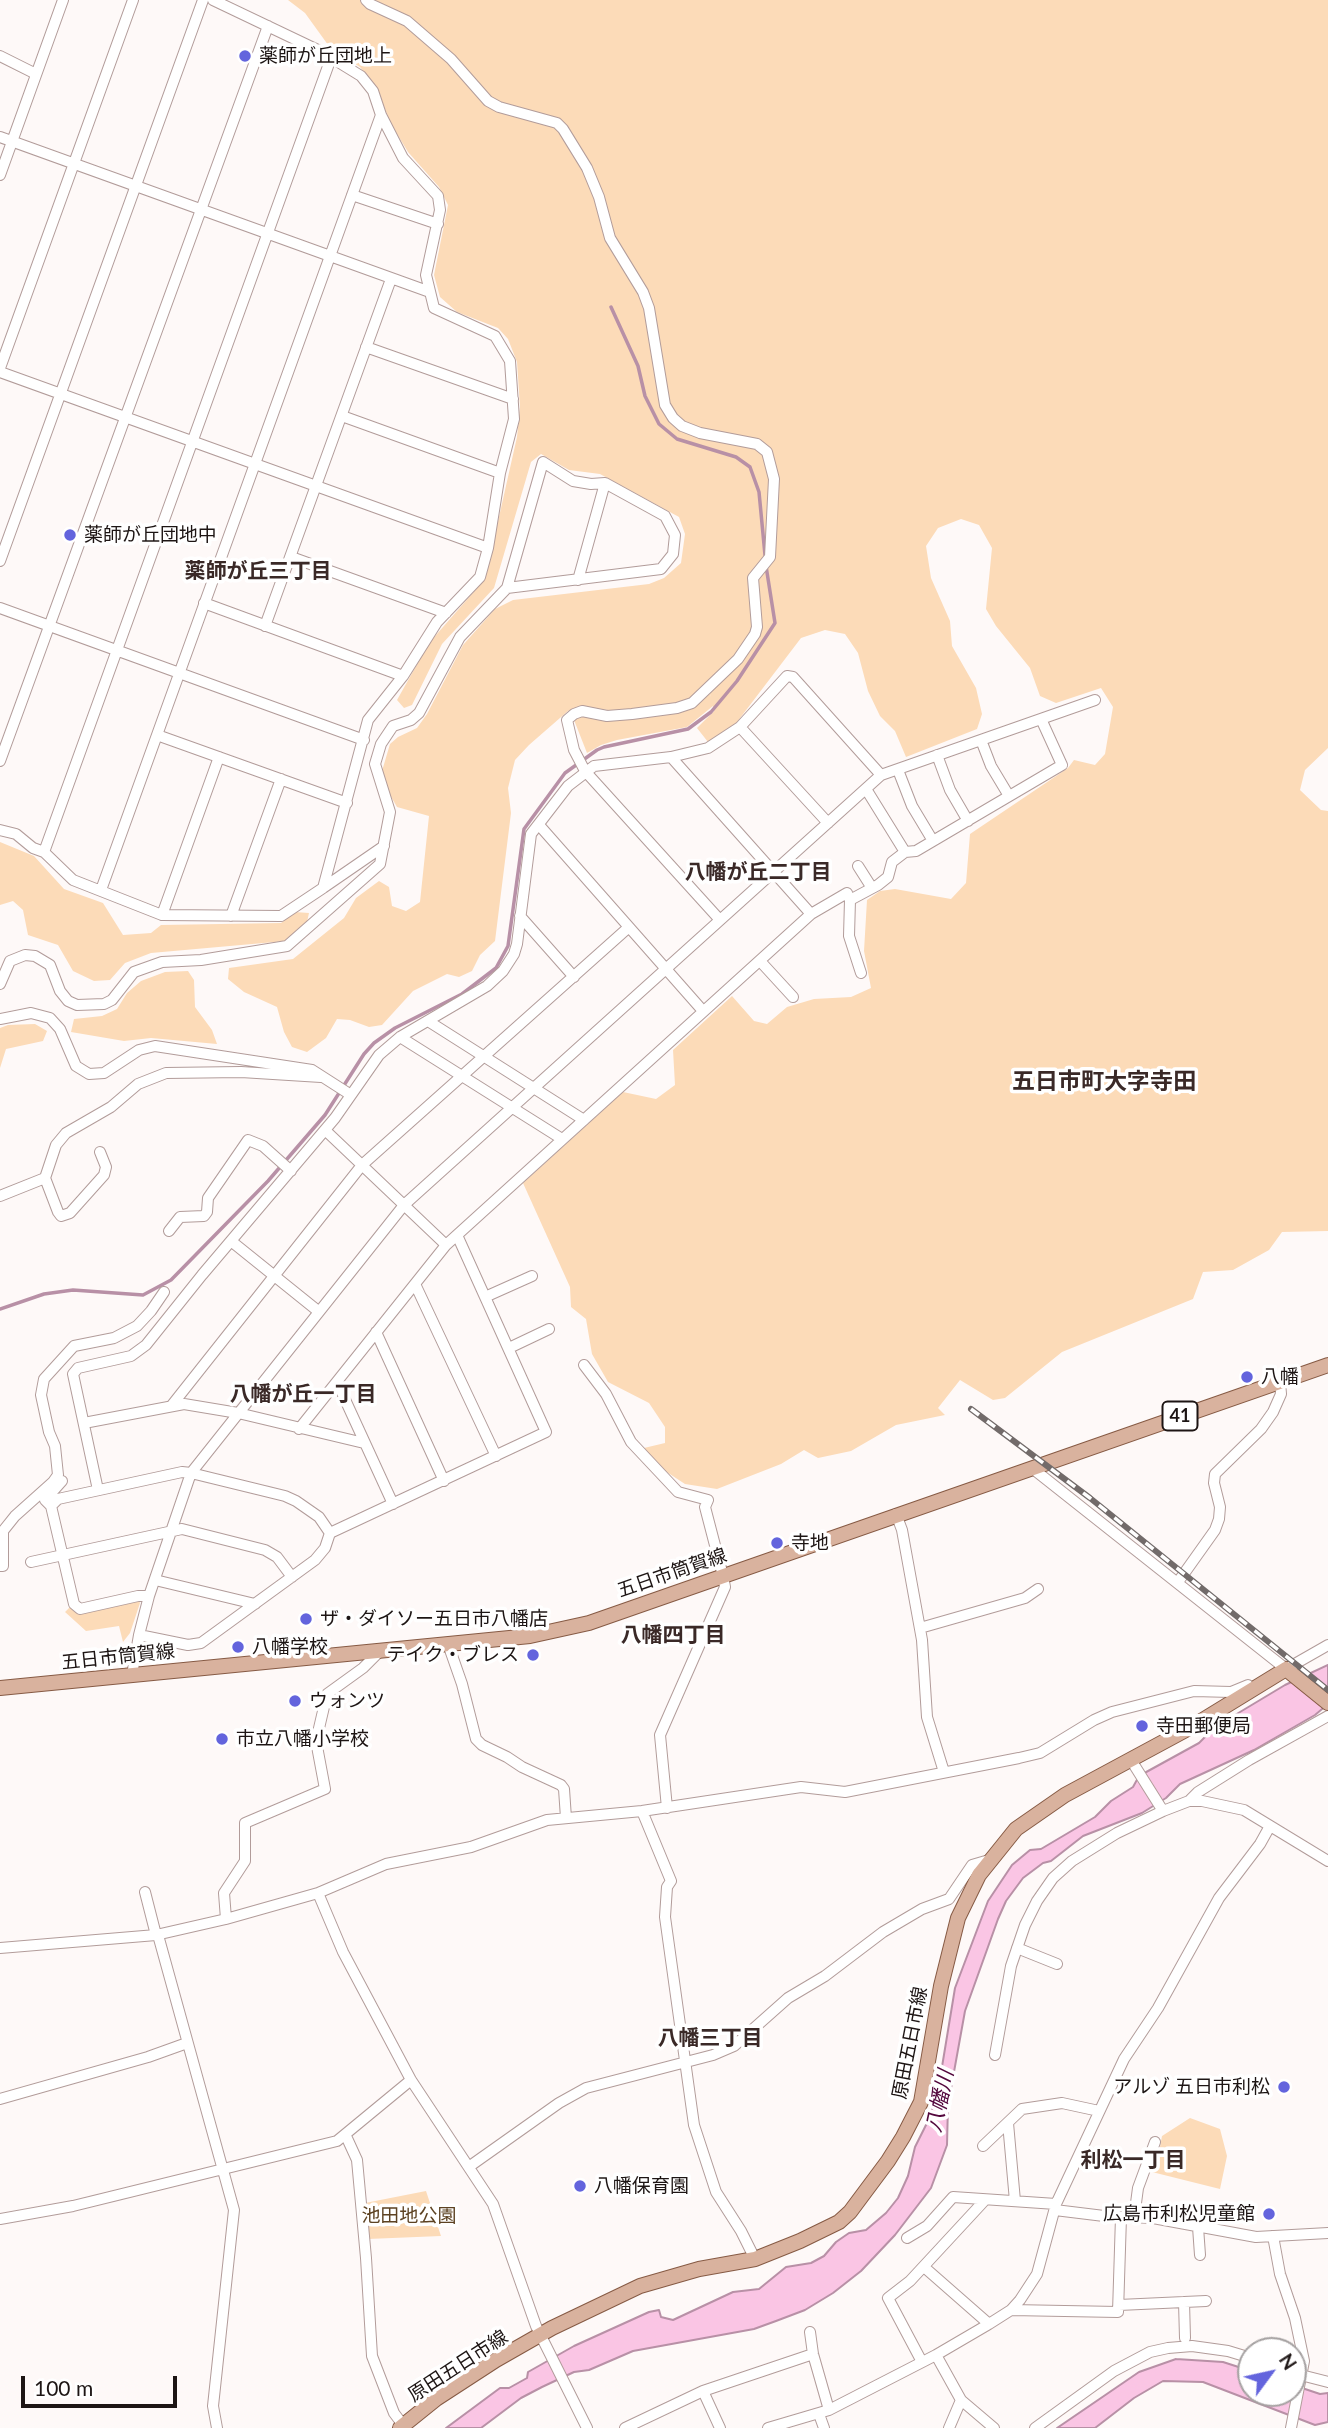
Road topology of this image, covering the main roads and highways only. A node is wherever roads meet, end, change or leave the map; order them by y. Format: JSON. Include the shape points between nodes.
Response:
{"nodes":[{"id":1,"x":1328,"y":1365,"type":"edge"},
{"id":2,"x":0,"y":1688,"type":"edge"},
{"id":3,"x":1328,"y":1703,"type":"edge"},
{"id":4,"x":402,"y":2427,"type":"edge"}],
"edges":[{"from":1,"to":2,"type":"main road","name":"五日市筒賀線","number":"41","via":[[589,1623],[530,1636]]},
{"from":3,"to":4,"type":"main road","name":"原田五日市線","via":[[1284,1672],[1132,1763],[1037,1812],[1016,1829],[989,1860],[958,1918],[921,2102],[903,2137],[839,2222],[755,2259],[640,2286],[496,2360]]}]}
